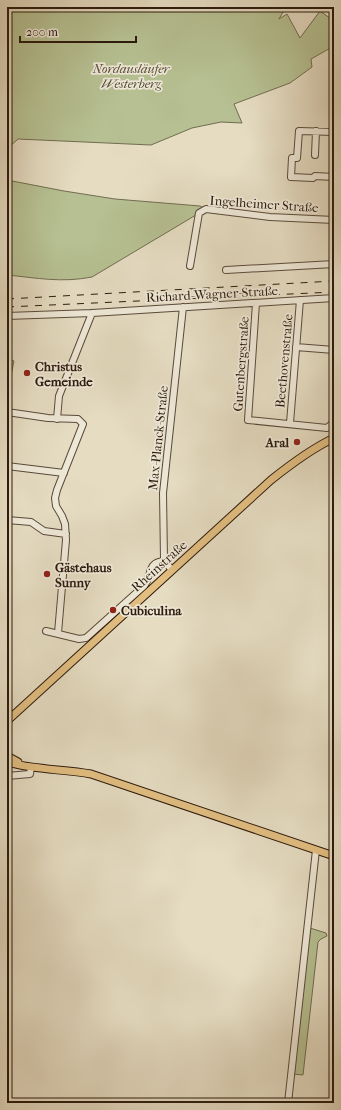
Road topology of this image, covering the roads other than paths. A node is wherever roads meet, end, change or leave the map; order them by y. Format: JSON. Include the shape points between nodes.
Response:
{"nodes":[{"id":1,"x":316,"y":131,"type":"junction"},
{"id":2,"x":334,"y":132,"type":"edge"},
{"id":3,"x":315,"y":155,"type":"dead end"},
{"id":4,"x":334,"y":177,"type":"edge"},
{"id":5,"x":334,"y":220,"type":"edge"},
{"id":6,"x":334,"y":264,"type":"edge"},
{"id":7,"x":190,"y":266,"type":"dead end"},
{"id":8,"x":226,"y":270,"type":"dead end"},
{"id":9,"x":334,"y":298,"type":"edge"},
{"id":10,"x":300,"y":300,"type":"junction"},
{"id":11,"x":256,"y":303,"type":"junction"},
{"id":12,"x":183,"y":307,"type":"junction"},
{"id":13,"x":92,"y":313,"type":"junction"},
{"id":14,"x":7,"y":316,"type":"edge"},
{"id":15,"x":296,"y":347,"type":"junction"},
{"id":16,"x":334,"y":350,"type":"edge"},
{"id":17,"x":7,"y":412,"type":"edge"},
{"id":18,"x":57,"y":419,"type":"junction"},
{"id":19,"x":334,"y":422,"type":"edge"},
{"id":20,"x":290,"y":424,"type":"junction"},
{"id":21,"x":334,"y":438,"type":"edge"},
{"id":22,"x":7,"y":466,"type":"edge"},
{"id":23,"x":64,"y":473,"type":"junction"},
{"id":24,"x":7,"y":520,"type":"edge"},
{"id":25,"x":66,"y":534,"type":"junction"},
{"id":26,"x":165,"y":561,"type":"junction"},
{"id":27,"x":172,"y":570,"type":"junction"},
{"id":28,"x":46,"y":631,"type":"dead end"},
{"id":29,"x":58,"y":634,"type":"junction"},
{"id":30,"x":8,"y":720,"type":"edge"},
{"id":31,"x":7,"y":756,"type":"edge"},
{"id":32,"x":7,"y":762,"type":"edge"},
{"id":33,"x":31,"y":766,"type":"junction"},
{"id":34,"x":7,"y":776,"type":"edge"},
{"id":35,"x":316,"y":850,"type":"junction"},
{"id":36,"x":334,"y":856,"type":"edge"},
{"id":37,"x":288,"y":1103,"type":"edge"}],
"edges":[{"from":1,"to":2,"type":"street"},
{"from":1,"to":3,"type":"street"},
{"from":1,"to":4,"type":"street","via":[[299,131],[297,158],[292,158],[291,177]]},
{"from":5,"to":7,"type":"street","name":"Ingelheimer Straße","via":[[202,210],[199,213]]},
{"from":6,"to":8,"type":"street"},
{"from":9,"to":10,"type":"street","name":"Richard-Wagner-Straße"},
{"from":10,"to":11,"type":"street","name":"Richard-Wagner-Straße"},
{"from":10,"to":15,"type":"street","name":"Beethovenstraße"},
{"from":11,"to":12,"type":"street","name":"Richard-Wagner-Straße"},
{"from":11,"to":20,"type":"street","name":"Gutenbergstraße","via":[[248,420]]},
{"from":12,"to":13,"type":"street","name":"Richard-Wagner-Straße"},
{"from":12,"to":26,"type":"street","name":"Max-Planck-Straße","via":[[163,493]]},
{"from":13,"to":14,"type":"street","name":"Richard-Wagner-Straße"},
{"from":13,"to":18,"type":"street","via":[[59,396]]},
{"from":15,"to":16,"type":"street"},
{"from":15,"to":20,"type":"street","name":"Beethovenstraße"},
{"from":17,"to":18,"type":"street"},
{"from":18,"to":23,"type":"street","via":[[81,420],[83,424]]},
{"from":19,"to":20,"type":"street","name":"Gutenbergstraße","via":[[327,428]]},
{"from":21,"to":27,"type":"main road","name":"Rheinstraße","via":[[284,470]]},
{"from":22,"to":23,"type":"street"},
{"from":23,"to":25,"type":"street","via":[[55,498]]},
{"from":24,"to":25,"type":"street","via":[[31,522],[44,531]]},
{"from":25,"to":29,"type":"street"},
{"from":26,"to":27,"type":"street"},
{"from":26,"to":29,"type":"street","name":"Rheinstraße","via":[[153,564],[146,584],[89,636],[79,639]]},
{"from":27,"to":30,"type":"main road","name":"Rheinstraße"},
{"from":28,"to":29,"type":"street","name":"Rheinstraße"},
{"from":31,"to":33,"type":"main road"},
{"from":32,"to":33,"type":"main road"},
{"from":33,"to":34,"type":"street","via":[[30,774]]},
{"from":33,"to":35,"type":"main road","via":[[91,774]]},
{"from":35,"to":36,"type":"main road"},
{"from":35,"to":37,"type":"street"}]}
